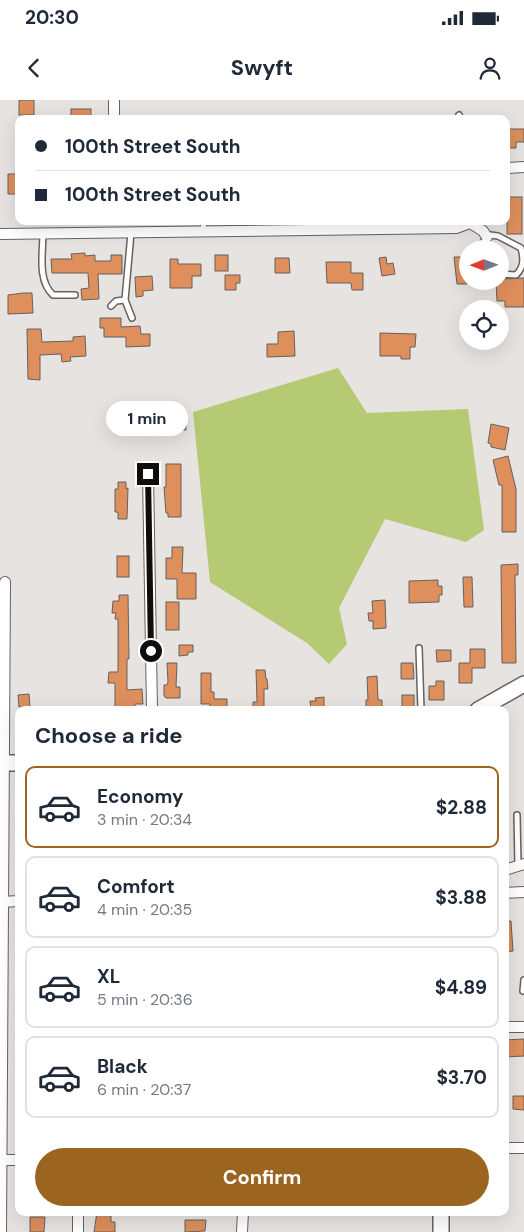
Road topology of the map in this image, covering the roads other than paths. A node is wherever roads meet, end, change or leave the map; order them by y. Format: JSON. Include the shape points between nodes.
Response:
{"nodes":[{"id":1,"x":114,"y":100,"type":"edge"},
{"id":2,"x":114,"y":115,"type":"edge"},
{"id":3,"x":524,"y":167,"type":"edge"},
{"id":4,"x":510,"y":168,"type":"edge"},
{"id":5,"x":115,"y":225,"type":"edge"},
{"id":6,"x":467,"y":225,"type":"edge"},
{"id":7,"x":477,"y":225,"type":"edge"},
{"id":8,"x":203,"y":226,"type":"edge"},
{"id":9,"x":43,"y":233,"type":"junction"},
{"id":10,"x":115,"y":233,"type":"junction"},
{"id":11,"x":131,"y":233,"type":"junction"},
{"id":12,"x":0,"y":234,"type":"edge"},
{"id":13,"x":486,"y":237,"type":"junction"},
{"id":14,"x":484,"y":240,"type":"edge"},
{"id":15,"x":506,"y":240,"type":"edge"},
{"id":16,"x":509,"y":242,"type":"edge"},
{"id":17,"x":509,"y":275,"type":"edge"},
{"id":18,"x":75,"y":295,"type":"dead end"},
{"id":19,"x":125,"y":300,"type":"junction"},
{"id":20,"x":111,"y":306,"type":"dead end"},
{"id":21,"x":132,"y":318,"type":"dead end"},
{"id":22,"x":148,"y":474,"type":"dead end"},
{"id":23,"x":5,"y":582,"type":"dead end"},
{"id":24,"x":419,"y":648,"type":"dead end"},
{"id":25,"x":524,"y":684,"type":"edge"},
{"id":26,"x":152,"y":706,"type":"edge"},
{"id":27,"x":421,"y":706,"type":"edge"},
{"id":28,"x":485,"y":706,"type":"edge"},
{"id":29,"x":15,"y":762,"type":"edge"},
{"id":30,"x":1,"y":763,"type":"edge"},
{"id":31,"x":517,"y":815,"type":"dead end"},
{"id":32,"x":521,"y":865,"type":"edge"},
{"id":33,"x":509,"y":869,"type":"edge"},
{"id":34,"x":524,"y":892,"type":"edge"},
{"id":35,"x":509,"y":893,"type":"edge"},
{"id":36,"x":15,"y":901,"type":"edge"},
{"id":37,"x":2,"y":902,"type":"edge"},
{"id":38,"x":524,"y":980,"type":"edge"},
{"id":39,"x":523,"y":991,"type":"edge"},
{"id":40,"x":509,"y":1027,"type":"edge"},
{"id":41,"x":524,"y":1027,"type":"edge"},
{"id":42,"x":509,"y":1148,"type":"edge"},
{"id":43,"x":524,"y":1148,"type":"edge"},
{"id":44,"x":1,"y":1160,"type":"edge"},
{"id":45,"x":15,"y":1160,"type":"edge"},
{"id":46,"x":78,"y":1216,"type":"edge"},
{"id":47,"x":243,"y":1216,"type":"edge"},
{"id":48,"x":441,"y":1216,"type":"edge"},
{"id":49,"x":1,"y":1232,"type":"edge"},
{"id":50,"x":78,"y":1232,"type":"edge"},
{"id":51,"x":242,"y":1232,"type":"edge"},
{"id":52,"x":441,"y":1232,"type":"edge"}],
"edges":[{"from":1,"to":2,"type":"street"},
{"from":3,"to":4,"type":"street"},
{"from":5,"to":10,"type":"street"},
{"from":6,"to":8,"type":"street","via":[[456,228]]},
{"from":7,"to":13,"type":"street"},
{"from":8,"to":11,"type":"street"},
{"from":9,"to":10,"type":"street"},
{"from":9,"to":12,"type":"street"},
{"from":9,"to":18,"type":"lane","via":[[43,278],[47,289],[53,295]]},
{"from":10,"to":11,"type":"street"},
{"from":11,"to":19,"type":"lane"},
{"from":13,"to":14,"type":"lane"},
{"from":13,"to":15,"type":"lane","via":[[498,236]]},
{"from":16,"to":17,"type":"lane","via":[[521,248],[524,263],[516,275]]},
{"from":19,"to":20,"type":"lane","via":[[116,301]]},
{"from":19,"to":21,"type":"lane"},
{"from":22,"to":26,"type":"street"},
{"from":23,"to":30,"type":"street"},
{"from":24,"to":27,"type":"lane"},
{"from":25,"to":28,"type":"main road"},
{"from":29,"to":30,"type":"main road"},
{"from":30,"to":37,"type":"street"},
{"from":31,"to":32,"type":"lane"},
{"from":32,"to":33,"type":"street"},
{"from":34,"to":35,"type":"street"},
{"from":36,"to":37,"type":"street"},
{"from":37,"to":44,"type":"street"},
{"from":38,"to":39,"type":"lane"},
{"from":40,"to":41,"type":"street"},
{"from":42,"to":43,"type":"street"},
{"from":44,"to":45,"type":"street"},
{"from":44,"to":49,"type":"street"},
{"from":46,"to":50,"type":"street"},
{"from":47,"to":51,"type":"street"},
{"from":48,"to":52,"type":"main road"}]}
